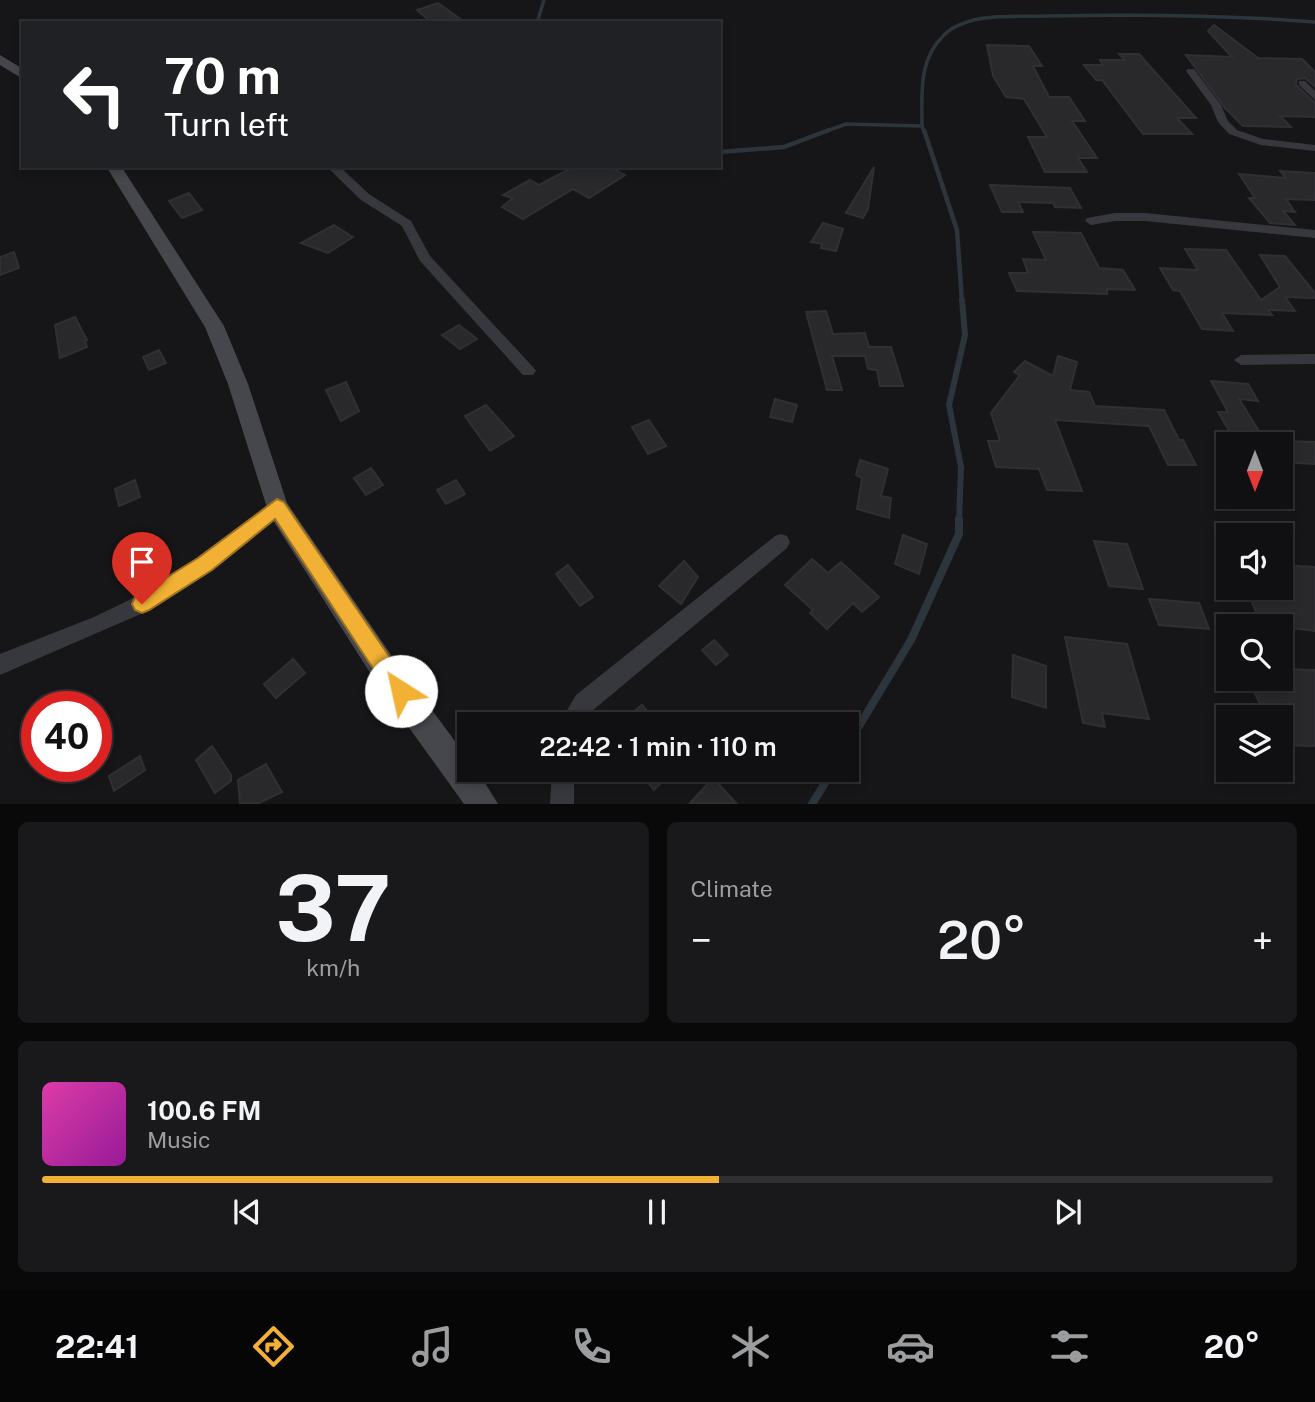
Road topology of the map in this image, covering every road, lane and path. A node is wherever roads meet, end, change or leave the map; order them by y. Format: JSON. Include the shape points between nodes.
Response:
{"nodes":[{"id":1,"x":0,"y":59,"type":"edge"},
{"id":2,"x":1191,"y":71,"type":"dead end"},
{"id":3,"x":21,"y":74,"type":"edge"},
{"id":4,"x":1302,"y":83,"type":"dead end"},
{"id":5,"x":1315,"y":97,"type":"edge"},
{"id":6,"x":1315,"y":148,"type":"edge"},
{"id":7,"x":114,"y":168,"type":"edge"},
{"id":8,"x":334,"y":168,"type":"edge"},
{"id":9,"x":1091,"y":221,"type":"dead end"},
{"id":10,"x":1315,"y":234,"type":"edge"},
{"id":11,"x":1315,"y":359,"type":"edge"},
{"id":12,"x":1241,"y":360,"type":"dead end"},
{"id":13,"x":528,"y":371,"type":"dead end"},
{"id":14,"x":277,"y":507,"type":"junction"},
{"id":15,"x":781,"y":542,"type":"dead end"},
{"id":16,"x":0,"y":664,"type":"edge"},
{"id":17,"x":578,"y":712,"type":"edge"},
{"id":18,"x":563,"y":782,"type":"edge"},
{"id":19,"x":483,"y":803,"type":"edge"},
{"id":20,"x":562,"y":803,"type":"edge"}],
"edges":[{"from":1,"to":3,"type":"street"},
{"from":2,"to":6,"type":"street","via":[[1233,132],[1261,142]]},
{"from":4,"to":5,"type":"street"},
{"from":7,"to":14,"type":"street","via":[[214,326],[238,384]]},
{"from":8,"to":13,"type":"street","via":[[365,197],[407,224],[425,258]]},
{"from":9,"to":10,"type":"street","via":[[1145,217]]},
{"from":11,"to":12,"type":"street"},
{"from":14,"to":16,"type":"street","via":[[205,564],[142,604]]},
{"from":14,"to":19,"type":"street","via":[[384,669]]},
{"from":15,"to":17,"type":"street","via":[[584,702]]},
{"from":18,"to":20,"type":"street"}]}
